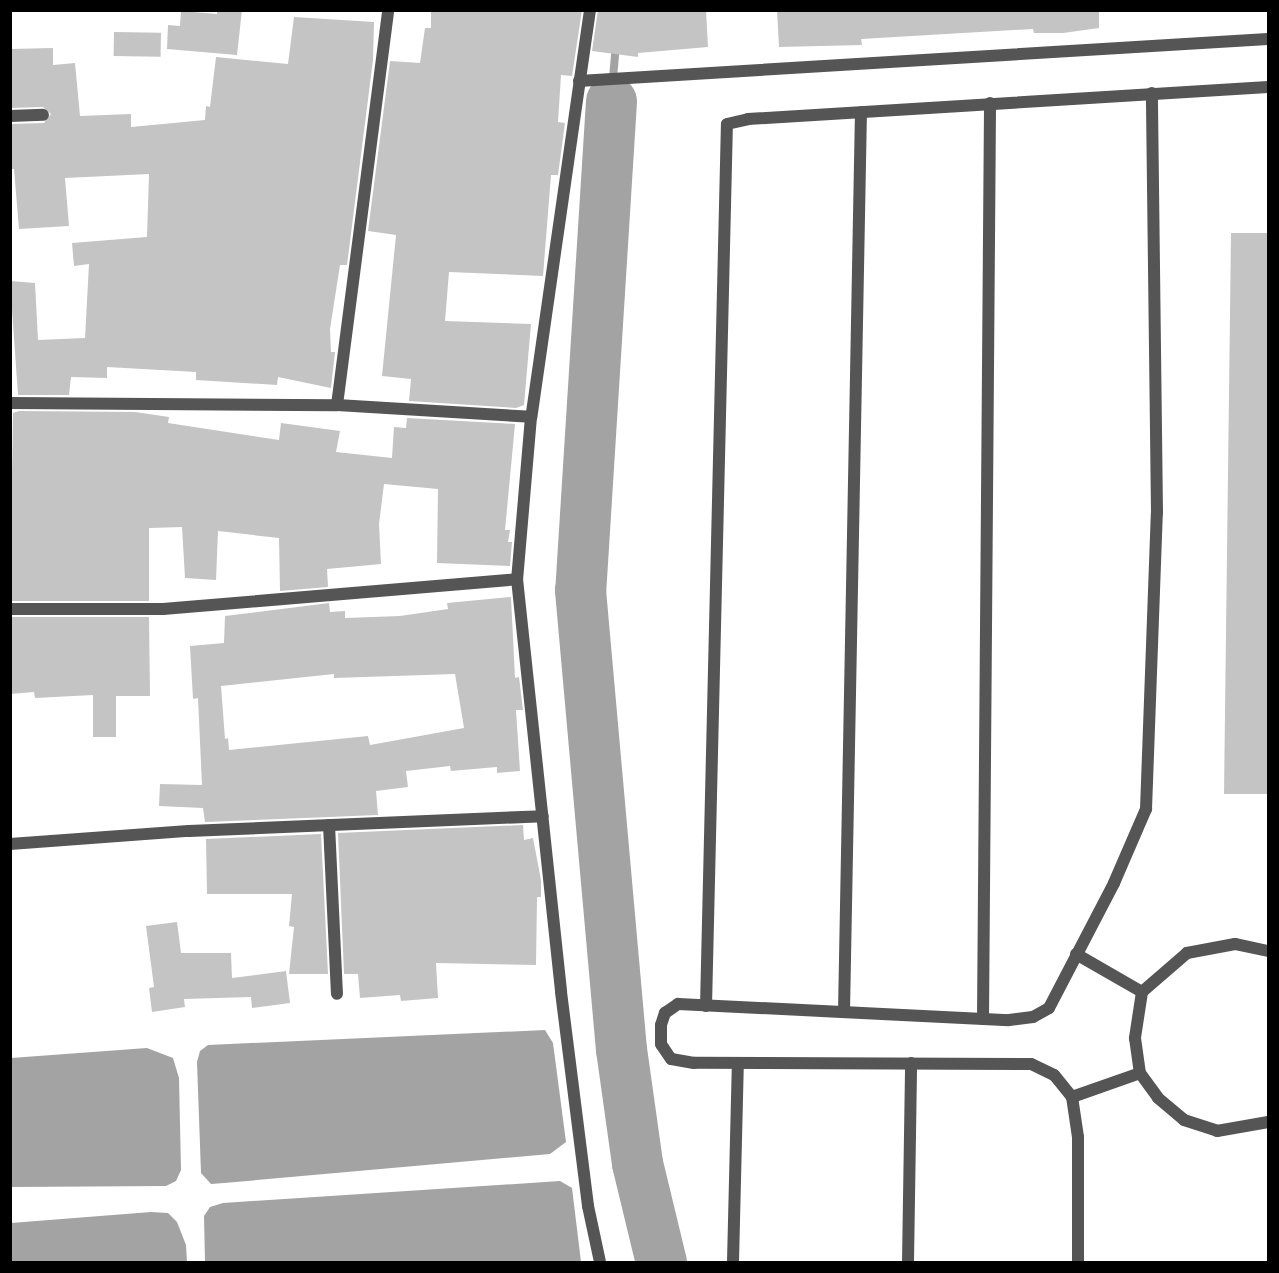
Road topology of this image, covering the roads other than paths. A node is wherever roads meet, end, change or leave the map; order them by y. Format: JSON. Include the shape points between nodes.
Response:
{"nodes":[{"id":1,"x":388,"y":10,"type":"edge"},
{"id":2,"x":590,"y":10,"type":"edge"},
{"id":3,"x":1269,"y":39,"type":"edge"},
{"id":4,"x":579,"y":81,"type":"junction"},
{"id":5,"x":1269,"y":87,"type":"edge"},
{"id":6,"x":1152,"y":93,"type":"junction"},
{"id":7,"x":990,"y":103,"type":"junction"},
{"id":8,"x":861,"y":112,"type":"junction"},
{"id":9,"x":43,"y":115,"type":"dead end"},
{"id":10,"x":10,"y":116,"type":"edge"},
{"id":11,"x":10,"y":403,"type":"edge"},
{"id":12,"x":337,"y":405,"type":"junction"},
{"id":13,"x":531,"y":417,"type":"junction"},
{"id":14,"x":517,"y":579,"type":"junction"},
{"id":15,"x":10,"y":609,"type":"edge"},
{"id":16,"x":543,"y":816,"type":"junction"},
{"id":17,"x":329,"y":825,"type":"junction"},
{"id":18,"x":10,"y":844,"type":"edge"},
{"id":19,"x":1269,"y":951,"type":"edge"},
{"id":20,"x":1076,"y":954,"type":"junction"},
{"id":21,"x":1142,"y":992,"type":"junction"},
{"id":22,"x":337,"y":994,"type":"dead end"},
{"id":23,"x":706,"y":1006,"type":"junction"},
{"id":24,"x":844,"y":1012,"type":"junction"},
{"id":25,"x":984,"y":1019,"type":"junction"},
{"id":26,"x":738,"y":1063,"type":"junction"},
{"id":27,"x":911,"y":1064,"type":"junction"},
{"id":28,"x":1140,"y":1073,"type":"junction"},
{"id":29,"x":1072,"y":1097,"type":"junction"},
{"id":30,"x":1269,"y":1122,"type":"edge"},
{"id":31,"x":600,"y":1263,"type":"edge"},
{"id":32,"x":733,"y":1263,"type":"edge"},
{"id":33,"x":908,"y":1263,"type":"edge"},
{"id":34,"x":1078,"y":1263,"type":"edge"}],
"edges":[{"from":1,"to":12,"type":"street"},
{"from":2,"to":4,"type":"street"},
{"from":3,"to":4,"type":"street"},
{"from":4,"to":13,"type":"street"},
{"from":5,"to":6,"type":"street"},
{"from":6,"to":7,"type":"street"},
{"from":6,"to":20,"type":"street","via":[[1157,513],[1146,809]]},
{"from":7,"to":8,"type":"street"},
{"from":7,"to":25,"type":"street"},
{"from":8,"to":23,"type":"street","via":[[748,119],[727,124]]},
{"from":8,"to":24,"type":"street"},
{"from":9,"to":10,"type":"street"},
{"from":11,"to":12,"type":"street"},
{"from":12,"to":13,"type":"street"},
{"from":13,"to":14,"type":"street"},
{"from":14,"to":15,"type":"street","via":[[163,609]]},
{"from":14,"to":16,"type":"street"},
{"from":16,"to":17,"type":"street"},
{"from":16,"to":31,"type":"street","via":[[588,1206]]},
{"from":17,"to":18,"type":"street"},
{"from":17,"to":22,"type":"street"},
{"from":19,"to":21,"type":"street","via":[[1236,944],[1187,953]]},
{"from":20,"to":21,"type":"street"},
{"from":20,"to":25,"type":"street","via":[[1049,1008],[1033,1017]]},
{"from":21,"to":28,"type":"street","via":[[1135,1038]]},
{"from":23,"to":24,"type":"street"},
{"from":23,"to":26,"type":"street","via":[[678,1005],[665,1013],[661,1044],[671,1059]]},
{"from":24,"to":25,"type":"street"},
{"from":26,"to":27,"type":"street"},
{"from":26,"to":32,"type":"street"},
{"from":27,"to":29,"type":"street","via":[[1031,1064],[1054,1075]]},
{"from":27,"to":33,"type":"street"},
{"from":28,"to":29,"type":"street"},
{"from":28,"to":30,"type":"street","via":[[1158,1098],[1184,1120],[1217,1131]]},
{"from":29,"to":34,"type":"street","via":[[1078,1137]]}]}
